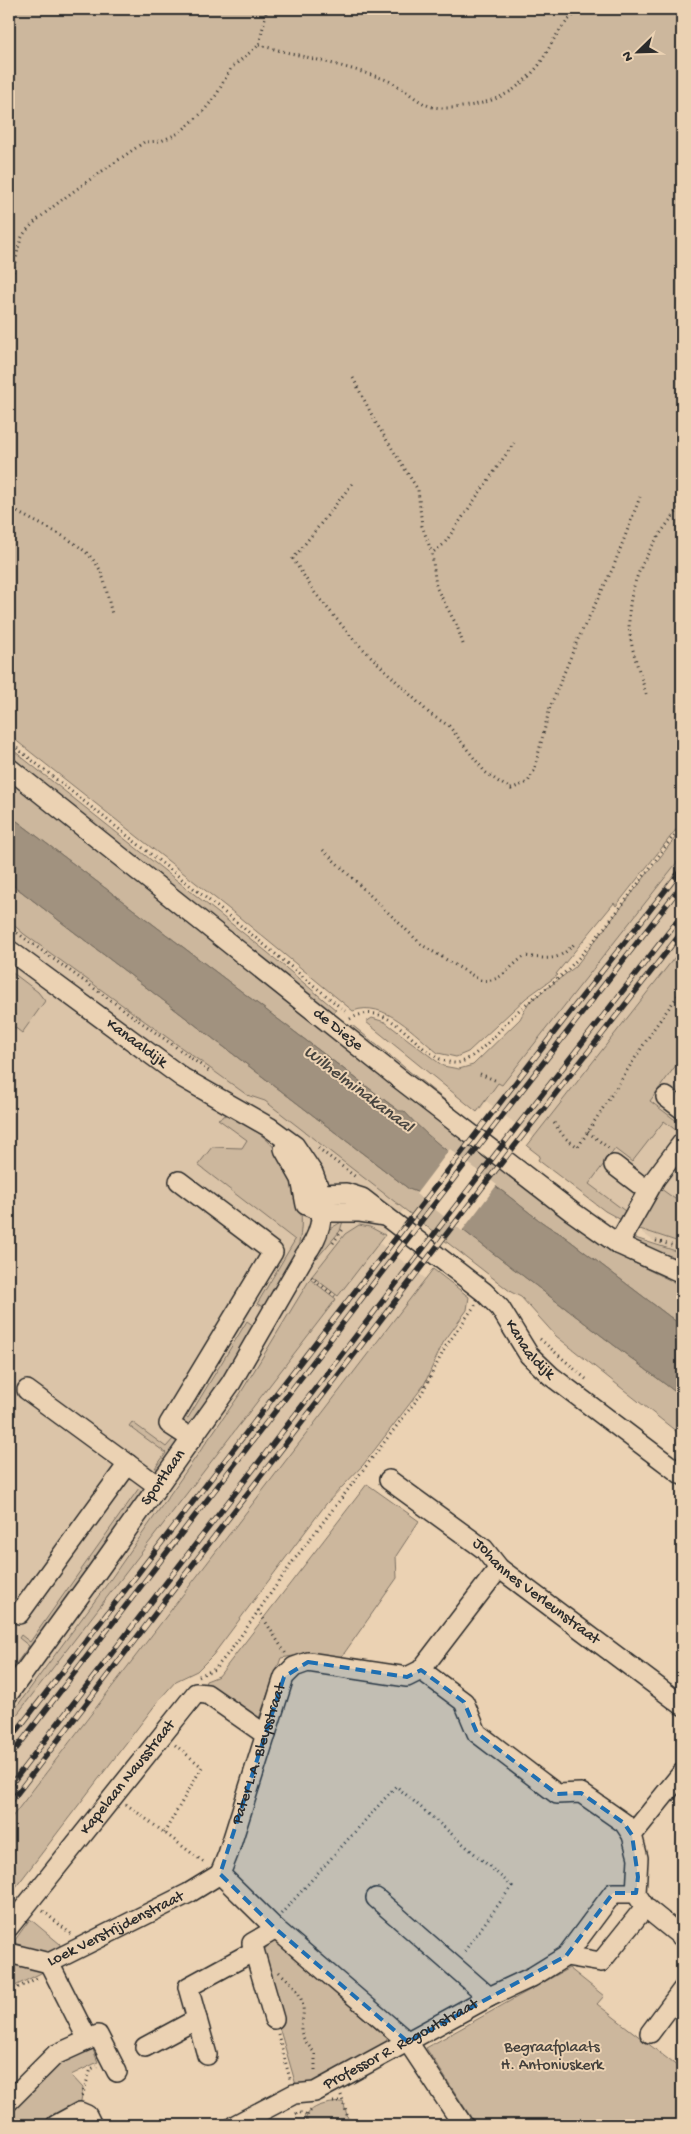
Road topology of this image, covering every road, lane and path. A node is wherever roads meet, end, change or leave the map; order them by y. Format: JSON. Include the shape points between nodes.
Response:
{"nodes":[{"id":1,"x":267,"y":9,"type":"edge"},
{"id":2,"x":583,"y":9,"type":"edge"},
{"id":3,"x":259,"y":45,"type":"junction"},
{"id":4,"x":9,"y":281,"type":"edge"},
{"id":5,"x":353,"y":378,"type":"dead end"},
{"id":6,"x":514,"y":443,"type":"dead end"},
{"id":7,"x":352,"y":484,"type":"dead end"},
{"id":8,"x":640,"y":496,"type":"dead end"},
{"id":9,"x":682,"y":506,"type":"edge"},
{"id":10,"x":9,"y":507,"type":"edge"},
{"id":11,"x":432,"y":553,"type":"junction"},
{"id":12,"x":112,"y":614,"type":"dead end"},
{"id":13,"x":463,"y":644,"type":"dead end"},
{"id":14,"x":646,"y":694,"type":"dead end"},
{"id":15,"x":9,"y":742,"type":"edge"},
{"id":16,"x":9,"y":768,"type":"edge"},
{"id":17,"x":682,"y":825,"type":"edge"},
{"id":18,"x":323,"y":850,"type":"dead end"},
{"id":19,"x":575,"y":943,"type":"dead end"},
{"id":20,"x":9,"y":950,"type":"edge"},
{"id":21,"x":682,"y":990,"type":"edge"},
{"id":22,"x":480,"y":1074,"type":"dead end"},
{"id":23,"x":497,"y":1081,"type":"dead end"},
{"id":24,"x":666,"y":1097,"type":"dead end"},
{"id":25,"x":682,"y":1110,"type":"edge"},
{"id":26,"x":554,"y":1124,"type":"dead end"},
{"id":27,"x":588,"y":1132,"type":"junction"},
{"id":28,"x":682,"y":1143,"type":"edge"},
{"id":29,"x":614,"y":1158,"type":"joint"},
{"id":30,"x":179,"y":1181,"type":"dead end"},
{"id":31,"x":648,"y":1191,"type":"junction"},
{"id":32,"x":317,"y":1204,"type":"junction"},
{"id":33,"x":618,"y":1244,"type":"junction"},
{"id":34,"x":681,"y":1272,"type":"edge"},
{"id":35,"x":314,"y":1280,"type":"dead end"},
{"id":36,"x":335,"y":1296,"type":"dead end"},
{"id":37,"x":478,"y":1301,"type":"dead end"},
{"id":38,"x":241,"y":1306,"type":"junction"},
{"id":39,"x":267,"y":1322,"type":"junction"},
{"id":40,"x":536,"y":1332,"type":"dead end"},
{"id":41,"x":593,"y":1385,"type":"dead end"},
{"id":42,"x":27,"y":1390,"type":"dead end"},
{"id":43,"x":192,"y":1439,"type":"junction"},
{"id":44,"x":128,"y":1464,"type":"junction"},
{"id":45,"x":682,"y":1475,"type":"edge"},
{"id":46,"x":389,"y":1480,"type":"dead end"},
{"id":47,"x":158,"y":1486,"type":"junction"},
{"id":48,"x":499,"y":1568,"type":"junction"},
{"id":49,"x":258,"y":1610,"type":"junction"},
{"id":50,"x":19,"y":1614,"type":"dead end"},
{"id":51,"x":294,"y":1667,"type":"junction"},
{"id":52,"x":421,"y":1670,"type":"junction"},
{"id":53,"x":198,"y":1677,"type":"dead end"},
{"id":54,"x":9,"y":1692,"type":"edge"},
{"id":55,"x":682,"y":1705,"type":"edge"},
{"id":56,"x":162,"y":1735,"type":"junction"},
{"id":57,"x":266,"y":1735,"type":"junction"},
{"id":58,"x":682,"y":1772,"type":"edge"},
{"id":59,"x":114,"y":1795,"type":"junction"},
{"id":60,"x":164,"y":1833,"type":"junction"},
{"id":61,"x":632,"y":1836,"type":"junction"},
{"id":62,"x":220,"y":1874,"type":"junction"},
{"id":63,"x":376,"y":1898,"type":"dead end"},
{"id":64,"x":640,"y":1900,"type":"junction"},
{"id":65,"x":30,"y":1901,"type":"junction"},
{"id":66,"x":274,"y":1927,"type":"junction"},
{"id":67,"x":9,"y":1928,"type":"edge"},
{"id":68,"x":682,"y":1937,"type":"edge"},
{"id":69,"x":85,"y":1945,"type":"junction"},
{"id":70,"x":9,"y":1952,"type":"edge"},
{"id":71,"x":254,"y":1952,"type":"junction"},
{"id":72,"x":566,"y":1956,"type":"junction"},
{"id":73,"x":277,"y":1966,"type":"dead end"},
{"id":74,"x":454,"y":1966,"type":"junction"},
{"id":75,"x":51,"y":1967,"type":"junction"},
{"id":76,"x":682,"y":1990,"type":"edge"},
{"id":77,"x":9,"y":1992,"type":"edge"},
{"id":78,"x":490,"y":1997,"type":"junction"},
{"id":79,"x":197,"y":2019,"type":"junction"},
{"id":80,"x":274,"y":2019,"type":"joint"},
{"id":81,"x":650,"y":2033,"type":"dead end"},
{"id":82,"x":88,"y":2040,"type":"junction"},
{"id":83,"x":408,"y":2042,"type":"junction"},
{"id":84,"x":145,"y":2047,"type":"dead end"},
{"id":85,"x":207,"y":2055,"type":"dead end"},
{"id":86,"x":114,"y":2066,"type":"joint"},
{"id":87,"x":328,"y":2085,"type":"junction"},
{"id":88,"x":294,"y":2094,"type":"junction"},
{"id":89,"x":9,"y":2102,"type":"edge"},
{"id":90,"x":307,"y":2116,"type":"dead end"},
{"id":91,"x":291,"y":2117,"type":"dead end"},
{"id":92,"x":90,"y":2120,"type":"edge"},
{"id":93,"x":56,"y":2125,"type":"edge"},
{"id":94,"x":235,"y":2125,"type":"edge"},
{"id":95,"x":350,"y":2125,"type":"edge"},
{"id":96,"x":464,"y":2125,"type":"edge"}],
"edges":[{"from":1,"to":3,"type":"path"},
{"from":2,"to":3,"type":"path","via":[[565,23],[538,65],[512,91],[479,104],[456,108],[430,106],[385,79]]},
{"from":3,"to":4,"type":"path","via":[[231,68],[203,112],[180,133],[162,141],[144,142],[29,228],[22,237]]},
{"from":5,"to":11,"type":"path","via":[[376,424],[418,490],[422,526]]},
{"from":6,"to":11,"type":"path","via":[[444,544]]},
{"from":7,"to":8,"type":"path","via":[[293,559],[315,593],[354,640],[430,714],[449,726],[485,772],[511,788],[528,782],[534,771],[550,707],[578,639],[614,568]]},
{"from":9,"to":14,"type":"path","via":[[645,557],[630,604],[629,624]]},
{"from":10,"to":12,"type":"path","via":[[81,548],[100,570]]},
{"from":11,"to":13,"type":"path","via":[[436,587]]},
{"from":15,"to":17,"type":"path","name":"de Dieze","via":[[235,920],[352,1018],[381,1015],[438,1058],[455,1063],[470,1059],[528,1001],[573,965]]},
{"from":16,"to":33,"type":"street","name":"de Dieze","via":[[397,1077]]},
{"from":18,"to":19,"type":"path","via":[[422,945],[480,980],[497,979],[525,956],[555,959]]},
{"from":20,"to":32,"type":"street","name":"Kanaaldijk","via":[[183,1078],[269,1127],[295,1146],[313,1173]]},
{"from":21,"to":27,"type":"path"},
{"from":22,"to":23,"type":"path"},
{"from":24,"to":25,"type":"street"},
{"from":26,"to":27,"type":"path","via":[[565,1138],[578,1146]]},
{"from":27,"to":29,"type":"path"},
{"from":28,"to":31,"type":"street"},
{"from":29,"to":31,"type":"street"},
{"from":30,"to":38,"type":"street","via":[[273,1252]]},
{"from":31,"to":33,"type":"street"},
{"from":32,"to":39,"type":"street","name":"Sportlaan","via":[[316,1242]]},
{"from":32,"to":45,"type":"street","name":"Kanaaldijk","via":[[346,1193],[362,1198],[484,1292],[500,1308],[529,1355],[551,1376]]},
{"from":33,"to":34,"type":"street","name":"de Dieze"},
{"from":35,"to":36,"type":"path"},
{"from":37,"to":49,"type":"path","via":[[446,1346],[422,1393]]},
{"from":38,"to":39,"type":"street"},
{"from":38,"to":43,"type":"street","via":[[169,1424]]},
{"from":39,"to":43,"type":"street","name":"Sportlaan","via":[[231,1383]]},
{"from":40,"to":41,"type":"path","name":"Kanaaldijk"},
{"from":42,"to":44,"type":"street"},
{"from":43,"to":47,"type":"street","name":"Sportlaan"},
{"from":44,"to":47,"type":"street"},
{"from":44,"to":50,"type":"street"},
{"from":46,"to":48,"type":"street","name":"Johannes Verleunstraat","via":[[484,1549]]},
{"from":47,"to":54,"type":"street","name":"Sportlaan"},
{"from":48,"to":52,"type":"street"},
{"from":48,"to":55,"type":"street","name":"Johannes Verleunstraat"},
{"from":49,"to":51,"type":"path"},
{"from":49,"to":53,"type":"path","via":[[215,1669]]},
{"from":51,"to":52,"type":"street","name":"Pater L.A. Bleysstraat","via":[[308,1662],[407,1677]]},
{"from":51,"to":57,"type":"street","name":"Pater L.A. Bleysstraat","via":[[284,1676]]},
{"from":52,"to":61,"type":"street","via":[[464,1702],[477,1733],[558,1794],[581,1793],[624,1823]]},
{"from":56,"to":57,"type":"street","name":"Kapelaan Nausstraat","via":[[196,1693],[207,1694]]},
{"from":56,"to":59,"type":"street","name":"Kapelaan Nausstraat"},
{"from":56,"to":60,"type":"path","via":[[202,1767]]},
{"from":57,"to":62,"type":"street","name":"Pater L.A. Bleysstraat"},
{"from":58,"to":61,"type":"street"},
{"from":59,"to":60,"type":"path"},
{"from":59,"to":65,"type":"street","name":"Kapelaan Nausstraat"},
{"from":60,"to":62,"type":"path"},
{"from":61,"to":64,"type":"street","via":[[638,1858]]},
{"from":62,"to":66,"type":"street"},
{"from":62,"to":69,"type":"street","name":"Loek Verstrijdenstraat","via":[[189,1894]]},
{"from":63,"to":74,"type":"street"},
{"from":64,"to":68,"type":"street"},
{"from":64,"to":72,"type":"street","via":[[613,1893]]},
{"from":64,"to":72,"type":"street","via":[[601,1962]]},
{"from":65,"to":67,"type":"street","name":"Kapelaan Nausstraat"},
{"from":65,"to":69,"type":"path"},
{"from":66,"to":71,"type":"street","via":[[252,1942]]},
{"from":66,"to":74,"type":"path","via":[[396,1786],[512,1886]]},
{"from":66,"to":83,"type":"street"},
{"from":69,"to":75,"type":"street","name":"Loek Verstrijdenstraat"},
{"from":70,"to":75,"type":"street","name":"Loek Verstrijdenstraat"},
{"from":71,"to":79,"type":"street","via":[[188,1987]]},
{"from":71,"to":80,"type":"street"},
{"from":72,"to":78,"type":"street","name":"Professor R. Regoutstraat"},
{"from":73,"to":87,"type":"path","via":[[279,1972],[296,1987],[302,2000],[300,2030],[304,2041],[315,2053],[314,2077]]},
{"from":74,"to":78,"type":"street"},
{"from":75,"to":77,"type":"path"},
{"from":75,"to":82,"type":"street"},
{"from":76,"to":81,"type":"street"},
{"from":78,"to":83,"type":"street","name":"Professor R. Regoutstraat"},
{"from":79,"to":84,"type":"street"},
{"from":79,"to":85,"type":"street"},
{"from":80,"to":88,"type":"path"},
{"from":82,"to":86,"type":"street","via":[[98,2035]]},
{"from":82,"to":89,"type":"street","via":[[55,2055]]},
{"from":83,"to":87,"type":"street","name":"Professor R. Regoutstraat"},
{"from":83,"to":96,"type":"street"},
{"from":86,"to":92,"type":"path","via":[[91,2069],[81,2100]]},
{"from":87,"to":88,"type":"street","name":"Professor R. Regoutstraat"},
{"from":87,"to":95,"type":"path"},
{"from":88,"to":94,"type":"street","name":"Professor R. Regoutstraat"},
{"from":90,"to":91,"type":"path","via":[[299,2112]]},
{"from":92,"to":93,"type":"street","via":[[80,2112]]}]}
